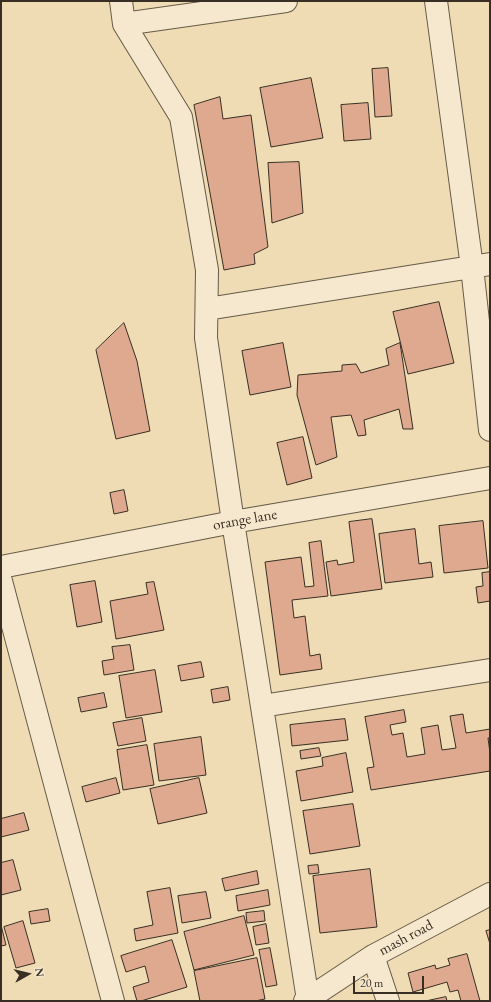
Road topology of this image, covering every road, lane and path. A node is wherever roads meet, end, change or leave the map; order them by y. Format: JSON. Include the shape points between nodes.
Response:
{"nodes":[{"id":1,"x":121,"y":1,"type":"edge"},
{"id":2,"x":286,"y":1,"type":"edge"},
{"id":3,"x":436,"y":1,"type":"edge"},
{"id":4,"x":124,"y":24,"type":"junction"},
{"id":5,"x":481,"y":265,"type":"edge"},
{"id":6,"x":207,"y":309,"type":"junction"},
{"id":7,"x":490,"y":430,"type":"edge"},
{"id":8,"x":490,"y":478,"type":"edge"},
{"id":9,"x":233,"y":522,"type":"junction"},
{"id":10,"x":1,"y":567,"type":"edge"},
{"id":11,"x":1,"y":581,"type":"edge"},
{"id":12,"x":490,"y":670,"type":"edge"},
{"id":13,"x":262,"y":706,"type":"junction"},
{"id":14,"x":490,"y":894,"type":"edge"},
{"id":15,"x":373,"y":956,"type":"junction"},
{"id":16,"x":306,"y":1000,"type":"edge"},
{"id":17,"x":113,"y":1001,"type":"edge"},
{"id":18,"x":388,"y":1001,"type":"edge"}],
"edges":[{"from":1,"to":4,"type":"street"},
{"from":2,"to":4,"type":"street"},
{"from":3,"to":5,"type":"street"},
{"from":4,"to":6,"type":"street","via":[[181,117],[207,270]]},
{"from":5,"to":6,"type":"street"},
{"from":5,"to":7,"type":"street"},
{"from":6,"to":9,"type":"street","via":[[206,338]]},
{"from":8,"to":9,"type":"street","name":"orange lane"},
{"from":9,"to":10,"type":"street","name":"orange lane"},
{"from":9,"to":13,"type":"street"},
{"from":11,"to":17,"type":"street"},
{"from":12,"to":13,"type":"street"},
{"from":13,"to":16,"type":"street"},
{"from":14,"to":15,"type":"street","name":"mash road"},
{"from":15,"to":16,"type":"street","name":"mash road"},
{"from":15,"to":18,"type":"street"}]}
